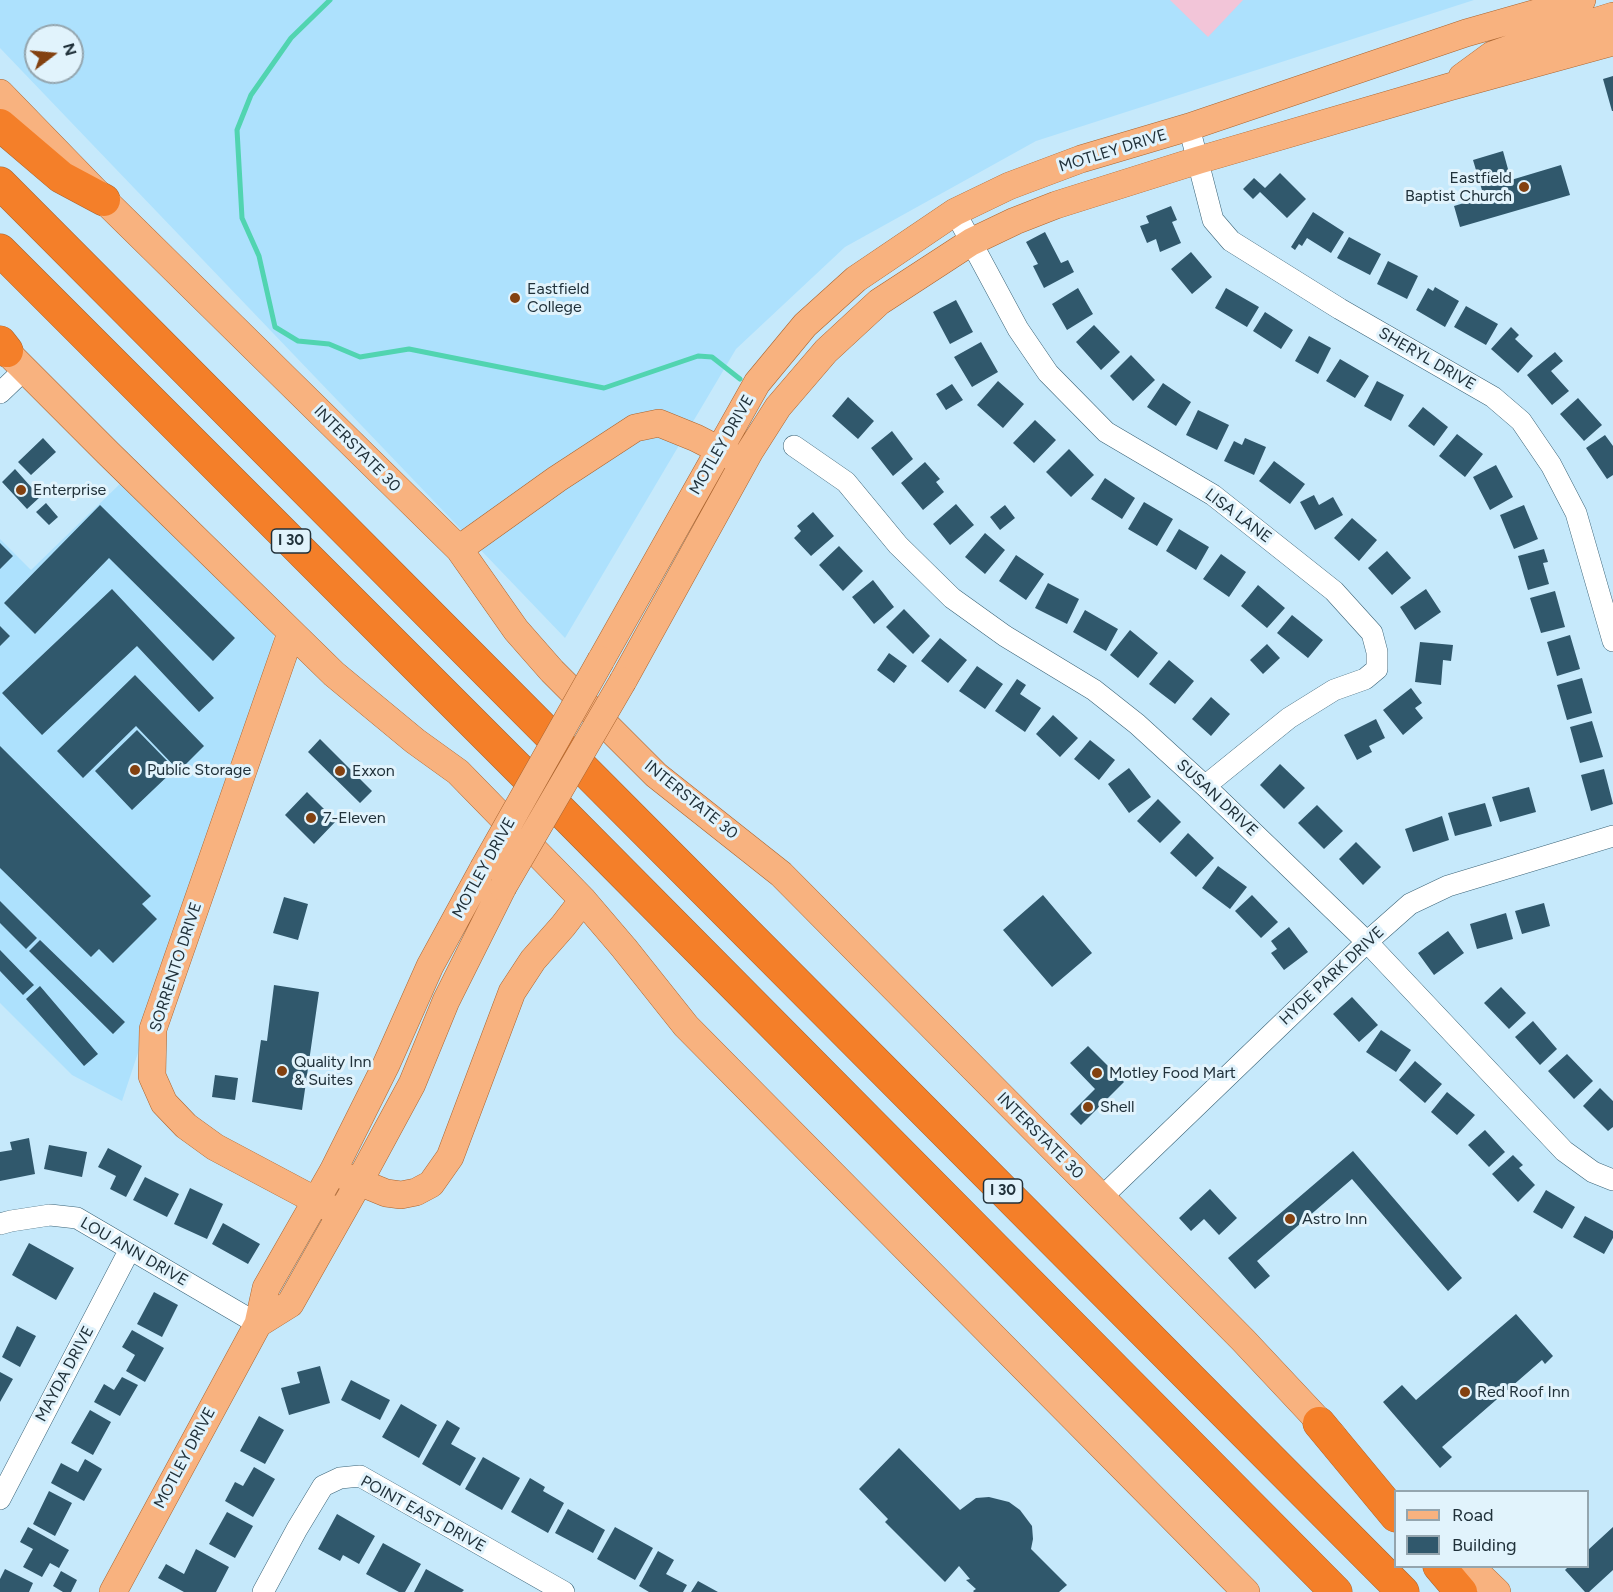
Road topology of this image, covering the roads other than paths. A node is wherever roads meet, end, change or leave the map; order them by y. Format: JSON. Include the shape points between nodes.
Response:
{"nodes":[{"id":1,"x":1582,"y":0,"type":"edge"},
{"id":2,"x":1613,"y":16,"type":"edge"},
{"id":3,"x":1613,"y":42,"type":"edge"},
{"id":4,"x":1449,"y":87,"type":"junction"},
{"id":5,"x":0,"y":93,"type":"edge"},
{"id":6,"x":0,"y":125,"type":"edge"},
{"id":7,"x":1189,"y":127,"type":"junction"},
{"id":8,"x":1199,"y":160,"type":"junction"},
{"id":9,"x":0,"y":183,"type":"edge"},
{"id":10,"x":104,"y":200,"type":"junction"},
{"id":11,"x":955,"y":212,"type":"junction"},
{"id":12,"x":971,"y":242,"type":"junction"},
{"id":13,"x":0,"y":250,"type":"edge"},
{"id":14,"x":8,"y":352,"type":"edge"},
{"id":15,"x":0,"y":393,"type":"edge"},
{"id":16,"x":794,"y":446,"type":"dead end"},
{"id":17,"x":718,"y":450,"type":"junction"},
{"id":18,"x":744,"y":463,"type":"junction"},
{"id":19,"x":459,"y":549,"type":"junction"},
{"id":20,"x":291,"y":633,"type":"junction"},
{"id":21,"x":1613,"y":642,"type":"edge"},
{"id":22,"x":1205,"y":786,"type":"junction"},
{"id":23,"x":1613,"y":836,"type":"edge"},
{"id":24,"x":583,"y":900,"type":"junction"},
{"id":25,"x":1367,"y":942,"type":"junction"},
{"id":26,"x":333,"y":1171,"type":"junction"},
{"id":27,"x":1613,"y":1180,"type":"edge"},
{"id":28,"x":359,"y":1182,"type":"junction"},
{"id":29,"x":1101,"y":1197,"type":"junction"},
{"id":30,"x":316,"y":1200,"type":"junction"},
{"id":31,"x":341,"y":1214,"type":"junction"},
{"id":32,"x":0,"y":1224,"type":"edge"},
{"id":33,"x":130,"y":1249,"type":"junction"},
{"id":34,"x":258,"y":1324,"type":"junction"},
{"id":35,"x":1319,"y":1423,"type":"junction"},
{"id":36,"x":1394,"y":1493,"type":"edge"},
{"id":37,"x":0,"y":1498,"type":"edge"},
{"id":38,"x":1394,"y":1515,"type":"edge"},
{"id":39,"x":1441,"y":1568,"type":"edge"},
{"id":40,"x":1472,"y":1568,"type":"edge"},
{"id":41,"x":113,"y":1592,"type":"edge"},
{"id":42,"x":263,"y":1592,"type":"edge"},
{"id":43,"x":564,"y":1592,"type":"edge"},
{"id":44,"x":1246,"y":1592,"type":"edge"},
{"id":45,"x":1336,"y":1592,"type":"edge"},
{"id":46,"x":1404,"y":1592,"type":"edge"},
{"id":47,"x":1461,"y":1592,"type":"edge"},
{"id":48,"x":1497,"y":1592,"type":"edge"}],
"edges":[{"from":1,"to":7,"type":"main road","name":"MOTLEY DRIVE","via":[[1466,33]]},
{"from":2,"to":4,"type":"main road","via":[[1492,55]]},
{"from":3,"to":4,"type":"main road","name":"MOTLEY DRIVE"},
{"from":4,"to":8,"type":"main road","name":"MOTLEY DRIVE"},
{"from":5,"to":10,"type":"main road","name":"INTERSTATE 30"},
{"from":6,"to":10,"type":"highway","via":[[61,177]]},
{"from":7,"to":8,"type":"street","name":"SHERYL DRIVE"},
{"from":7,"to":11,"type":"main road","name":"MOTLEY DRIVE","via":[[1081,159],[1009,186]]},
{"from":8,"to":12,"type":"main road","name":"MOTLEY DRIVE","via":[[1056,205]]},
{"from":8,"to":21,"type":"street","name":"SHERYL DRIVE","via":[[1213,220],[1231,242],[1493,397],[1521,421],[1551,465],[1576,513]]},
{"from":9,"to":46,"type":"highway","number":"I 30"},
{"from":10,"to":19,"type":"main road","name":"INTERSTATE 30"},
{"from":11,"to":12,"type":"street","name":"LISA LANE"},
{"from":11,"to":17,"type":"main road","name":"MOTLEY DRIVE","via":[[856,279],[805,325],[757,383]]},
{"from":12,"to":18,"type":"main road","name":"MOTLEY DRIVE","via":[[879,302],[826,351],[778,407]]},
{"from":12,"to":22,"type":"street","name":"LISA LANE","via":[[1018,329],[1048,373],[1106,432],[1214,495],[1334,591],[1372,633],[1377,669],[1289,718]]},
{"from":13,"to":45,"type":"highway","number":"I 30"},
{"from":14,"to":15,"type":"street"},
{"from":14,"to":20,"type":"main road"},
{"from":16,"to":22,"type":"street","name":"SUSAN DRIVE","via":[[846,482],[898,545],[952,598],[1005,636],[1094,690]]},
{"from":17,"to":18,"type":"main road"},
{"from":17,"to":19,"type":"main road","via":[[658,423],[635,428]]},
{"from":17,"to":26,"type":"main road","name":"MOTLEY DRIVE","bridge":true,"via":[[430,966]]},
{"from":18,"to":28,"type":"main road","name":"MOTLEY DRIVE","bridge":true,"via":[[503,888],[446,1000],[412,1084]]},
{"from":19,"to":29,"type":"main road","name":"INTERSTATE 30","via":[[516,630],[552,671],[656,775],[781,874]]},
{"from":20,"to":24,"type":"main road","via":[[336,676],[458,772]]},
{"from":20,"to":30,"type":"main road","name":"SORRENTO DRIVE","via":[[153,1029],[152,1076],[164,1103],[186,1126],[215,1147]]},
{"from":22,"to":25,"type":"street","name":"SUSAN DRIVE"},
{"from":23,"to":25,"type":"street","name":"HYDE PARK DRIVE","via":[[1448,886],[1410,904]]},
{"from":24,"to":28,"type":"main road","via":[[512,992],[442,1171],[431,1184],[401,1195]]},
{"from":24,"to":44,"type":"main road","via":[[686,1026]]},
{"from":25,"to":27,"type":"street","name":"SUSAN DRIVE","via":[[1564,1151],[1593,1172]]},
{"from":25,"to":29,"type":"street","name":"HYDE PARK DRIVE"},
{"from":26,"to":28,"type":"main road"},
{"from":26,"to":30,"type":"main road","name":"MOTLEY DRIVE"},
{"from":28,"to":31,"type":"main road","name":"MOTLEY DRIVE"},
{"from":29,"to":35,"type":"main road","name":"INTERSTATE 30"},
{"from":30,"to":31,"type":"main road","name":"SORRENTO DRIVE"},
{"from":30,"to":34,"type":"main road","name":"MOTLEY DRIVE","via":[[266,1288]]},
{"from":31,"to":34,"type":"main road","name":"MOTLEY DRIVE","via":[[290,1304]]},
{"from":32,"to":33,"type":"street","name":"LOU ANN DRIVE","via":[[50,1215],[77,1218]]},
{"from":33,"to":34,"type":"street","name":"LOU ANN DRIVE"},
{"from":33,"to":37,"type":"street","name":"MAYDA DRIVE"},
{"from":34,"to":41,"type":"main road","name":"MOTLEY DRIVE"},
{"from":35,"to":36,"type":"main road","name":"INTERSTATE 30"},
{"from":35,"to":38,"type":"highway"},
{"from":39,"to":47,"type":"highway"},
{"from":40,"to":48,"type":"main road"},
{"from":42,"to":43,"type":"street","name":"POINT EAST DRIVE","via":[[323,1486],[340,1478],[360,1476]]}]}
